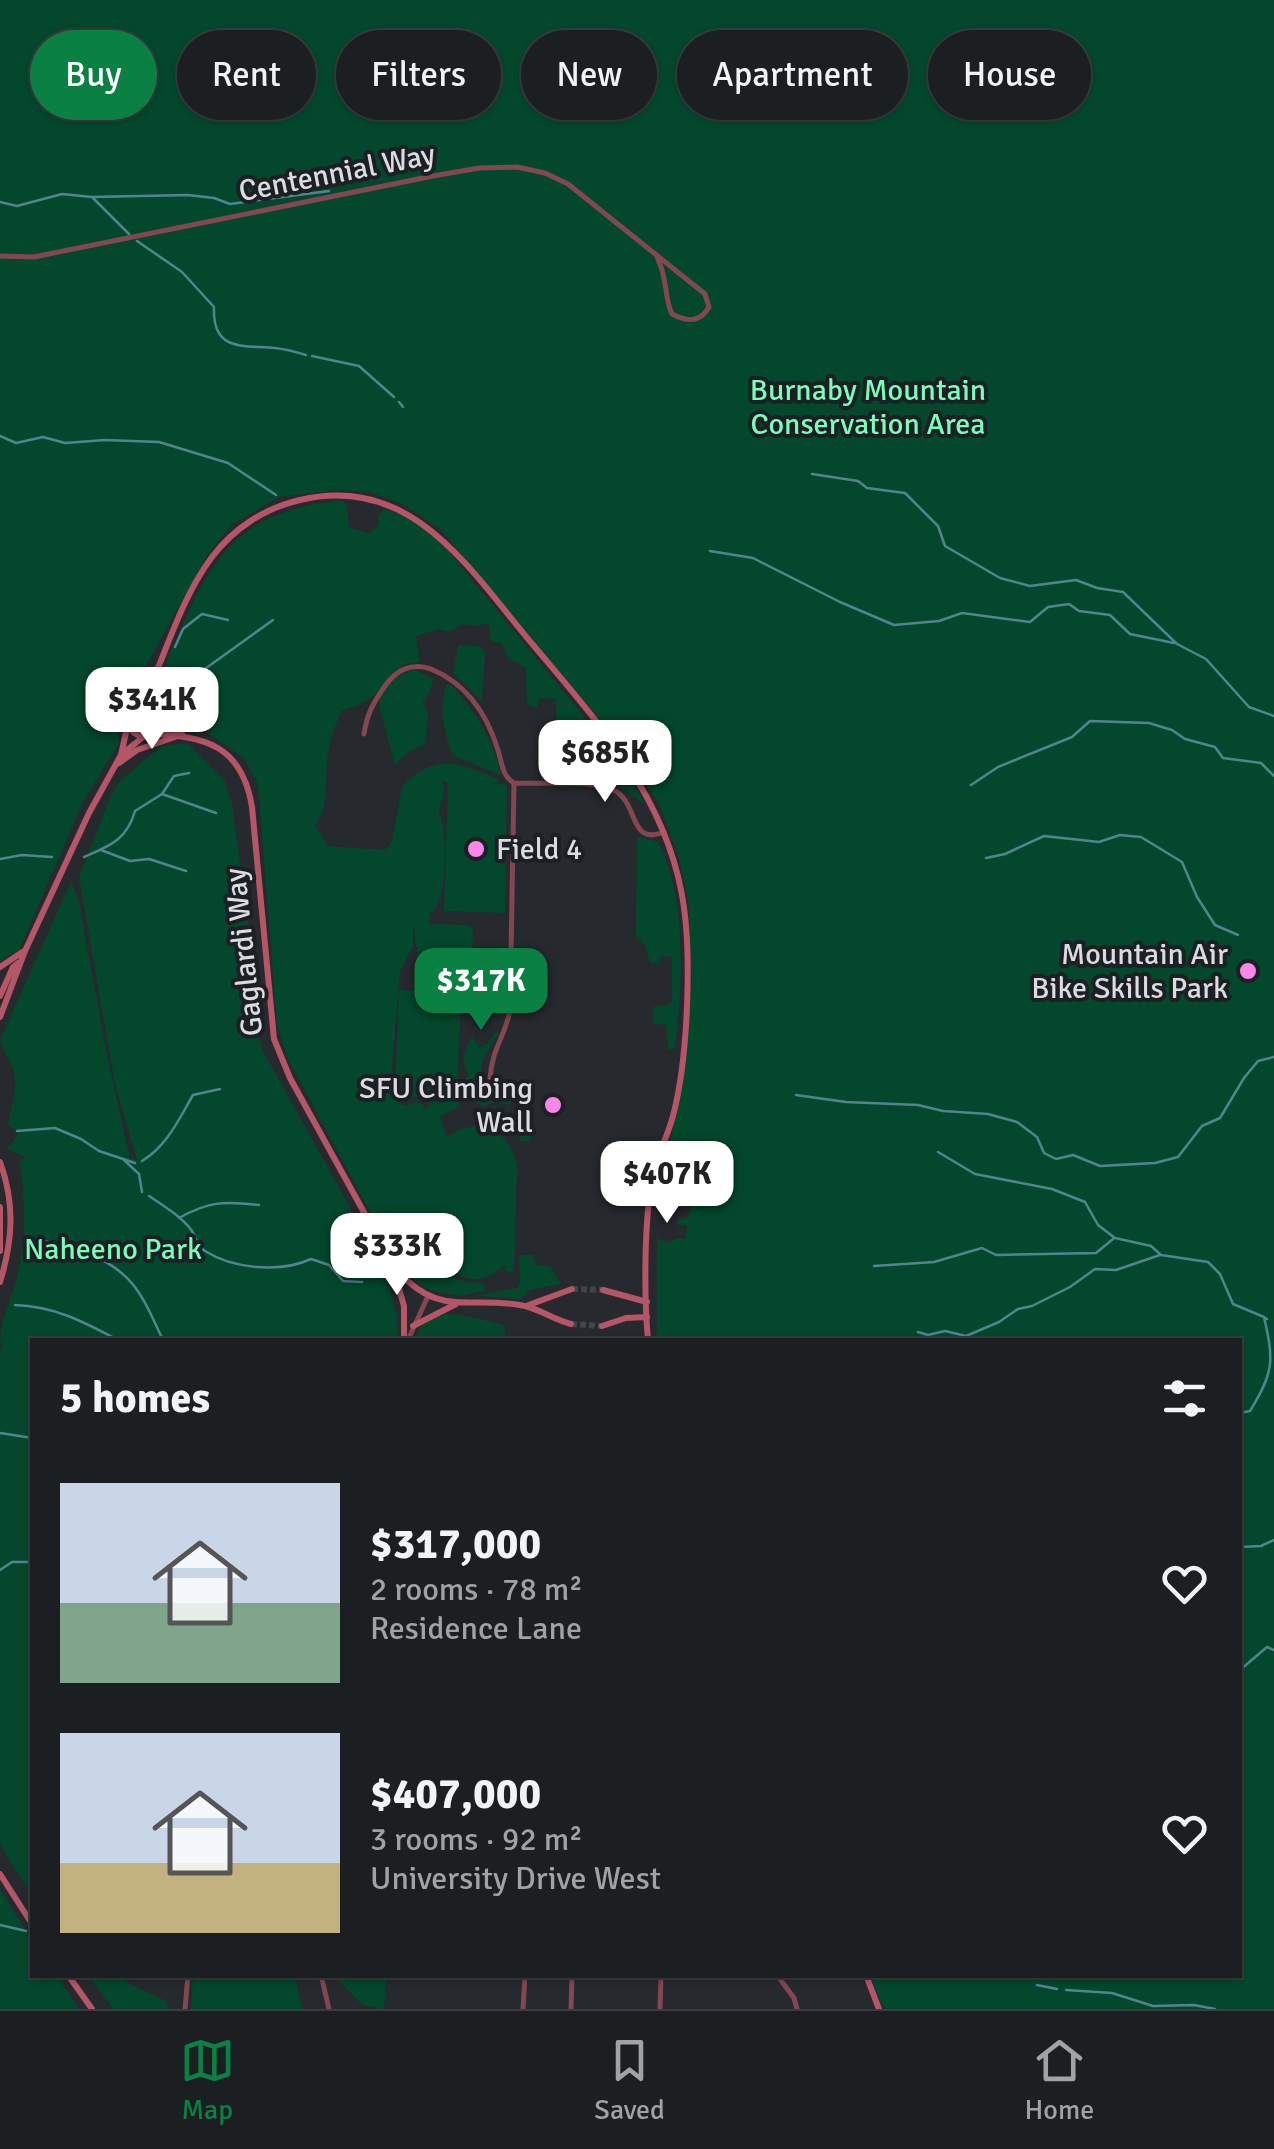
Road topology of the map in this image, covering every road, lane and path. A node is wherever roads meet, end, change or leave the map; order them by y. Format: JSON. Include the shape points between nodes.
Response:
{"nodes":[{"id":1,"x":0,"y":256,"type":"edge"},
{"id":2,"x":657,"y":258,"type":"junction"},
{"id":3,"x":160,"y":665,"type":"junction"},
{"id":4,"x":141,"y":707,"type":"junction"},
{"id":5,"x":155,"y":716,"type":"junction"},
{"id":6,"x":130,"y":727,"type":"junction"},
{"id":7,"x":364,"y":734,"type":"dead end"},
{"id":8,"x":147,"y":735,"type":"junction"},
{"id":9,"x":183,"y":735,"type":"junction"},
{"id":10,"x":120,"y":755,"type":"junction"},
{"id":11,"x":114,"y":766,"type":"junction"},
{"id":12,"x":514,"y":783,"type":"junction"},
{"id":13,"x":664,"y":832,"type":"junction"},
{"id":14,"x":24,"y":951,"type":"junction"},
{"id":15,"x":19,"y":962,"type":"junction"},
{"id":16,"x":0,"y":967,"type":"edge"},
{"id":17,"x":0,"y":996,"type":"edge"},
{"id":18,"x":0,"y":1017,"type":"edge"},
{"id":19,"x":490,"y":1078,"type":"dead end"},
{"id":20,"x":0,"y":1162,"type":"edge"},
{"id":21,"x":0,"y":1207,"type":"edge"},
{"id":22,"x":0,"y":1251,"type":"edge"},
{"id":23,"x":392,"y":1266,"type":"junction"},
{"id":24,"x":0,"y":1282,"type":"edge"},
{"id":25,"x":572,"y":1289,"type":"tunnel mouth"},
{"id":26,"x":603,"y":1290,"type":"tunnel mouth"},
{"id":27,"x":428,"y":1296,"type":"junction"},
{"id":28,"x":457,"y":1304,"type":"junction"},
{"id":29,"x":524,"y":1306,"type":"junction"},
{"id":30,"x":647,"y":1310,"type":"junction"},
{"id":31,"x":571,"y":1324,"type":"tunnel mouth"},
{"id":32,"x":413,"y":1326,"type":"junction"},
{"id":33,"x":602,"y":1326,"type":"tunnel mouth"},
{"id":34,"x":406,"y":1338,"type":"edge"},
{"id":35,"x":407,"y":1338,"type":"edge"},
{"id":36,"x":648,"y":1338,"type":"edge"},
{"id":37,"x":0,"y":1874,"type":"edge"},
{"id":38,"x":30,"y":1921,"type":"edge"},
{"id":39,"x":70,"y":1978,"type":"edge"},
{"id":40,"x":188,"y":1978,"type":"edge"},
{"id":41,"x":322,"y":1978,"type":"edge"},
{"id":42,"x":525,"y":1978,"type":"edge"},
{"id":43,"x":572,"y":1978,"type":"edge"},
{"id":44,"x":661,"y":1978,"type":"edge"},
{"id":45,"x":779,"y":1978,"type":"edge"},
{"id":46,"x":867,"y":1978,"type":"edge"},
{"id":47,"x":92,"y":2009,"type":"edge"},
{"id":48,"x":185,"y":2009,"type":"edge"},
{"id":49,"x":329,"y":2009,"type":"edge"},
{"id":50,"x":524,"y":2009,"type":"edge"},
{"id":51,"x":571,"y":2009,"type":"edge"},
{"id":52,"x":660,"y":2009,"type":"edge"},
{"id":53,"x":797,"y":2009,"type":"edge"},
{"id":54,"x":879,"y":2009,"type":"edge"}],
"edges":[{"from":1,"to":2,"type":"street","name":"Centennial Way","via":[[34,257],[504,167],[557,178]]},
{"from":2,"to":2,"type":"street","name":"Centennial Way","via":[[672,314],[688,320],[703,315],[704,294]]},
{"from":3,"to":4,"type":"street"},
{"from":3,"to":5,"type":"street"},
{"from":3,"to":13,"type":"street","via":[[202,572],[245,525],[276,507],[318,496],[385,504],[445,541],[606,732]]},
{"from":4,"to":5,"type":"street"},
{"from":4,"to":6,"type":"street","via":[[130,714]]},
{"from":5,"to":8,"type":"street"},
{"from":5,"to":9,"type":"street","name":"Gaglardi Way"},
{"from":6,"to":8,"type":"street"},
{"from":6,"to":10,"type":"street"},
{"from":7,"to":12,"type":"street","via":[[367,712],[393,674],[424,666],[449,677],[474,701]]},
{"from":8,"to":9,"type":"street","name":"Gaglardi Way"},
{"from":8,"to":10,"type":"street"},
{"from":9,"to":11,"type":"street","via":[[137,750]]},
{"from":9,"to":23,"type":"street","name":"Gaglardi Way","via":[[221,749],[248,784],[274,1038]]},
{"from":10,"to":11,"type":"street"},
{"from":11,"to":14,"type":"street"},
{"from":12,"to":13,"type":"street","via":[[609,788],[627,802],[641,832]]},
{"from":12,"to":19,"type":"street","via":[[510,1010],[494,1045]]},
{"from":13,"to":30,"type":"street","via":[[681,888],[687,966],[674,1114],[650,1188]]},
{"from":14,"to":15,"type":"street"},
{"from":14,"to":16,"type":"street"},
{"from":15,"to":17,"type":"street"},
{"from":15,"to":18,"type":"street"},
{"from":20,"to":24,"type":"street","via":[[12,1211]]},
{"from":21,"to":22,"type":"street"},
{"from":23,"to":27,"type":"street","name":"Gaglardi Way"},
{"from":23,"to":34,"type":"street"},
{"from":25,"to":29,"type":"street","name":"Gaglardi Way"},
{"from":26,"to":30,"type":"street"},
{"from":27,"to":28,"type":"street","name":"Gaglardi Way"},
{"from":27,"to":32,"type":"street"},
{"from":28,"to":29,"type":"street","name":"Gaglardi Way"},
{"from":28,"to":32,"type":"street"},
{"from":29,"to":31,"type":"street","name":"Gaglardi Way"},
{"from":30,"to":33,"type":"street"},
{"from":30,"to":36,"type":"street"},
{"from":32,"to":35,"type":"street"},
{"from":37,"to":38,"type":"street"},
{"from":39,"to":47,"type":"street"},
{"from":40,"to":48,"type":"street"},
{"from":41,"to":49,"type":"street"},
{"from":42,"to":50,"type":"street"},
{"from":43,"to":51,"type":"street"},
{"from":44,"to":52,"type":"street"},
{"from":45,"to":53,"type":"street"},
{"from":46,"to":54,"type":"street"}]}
